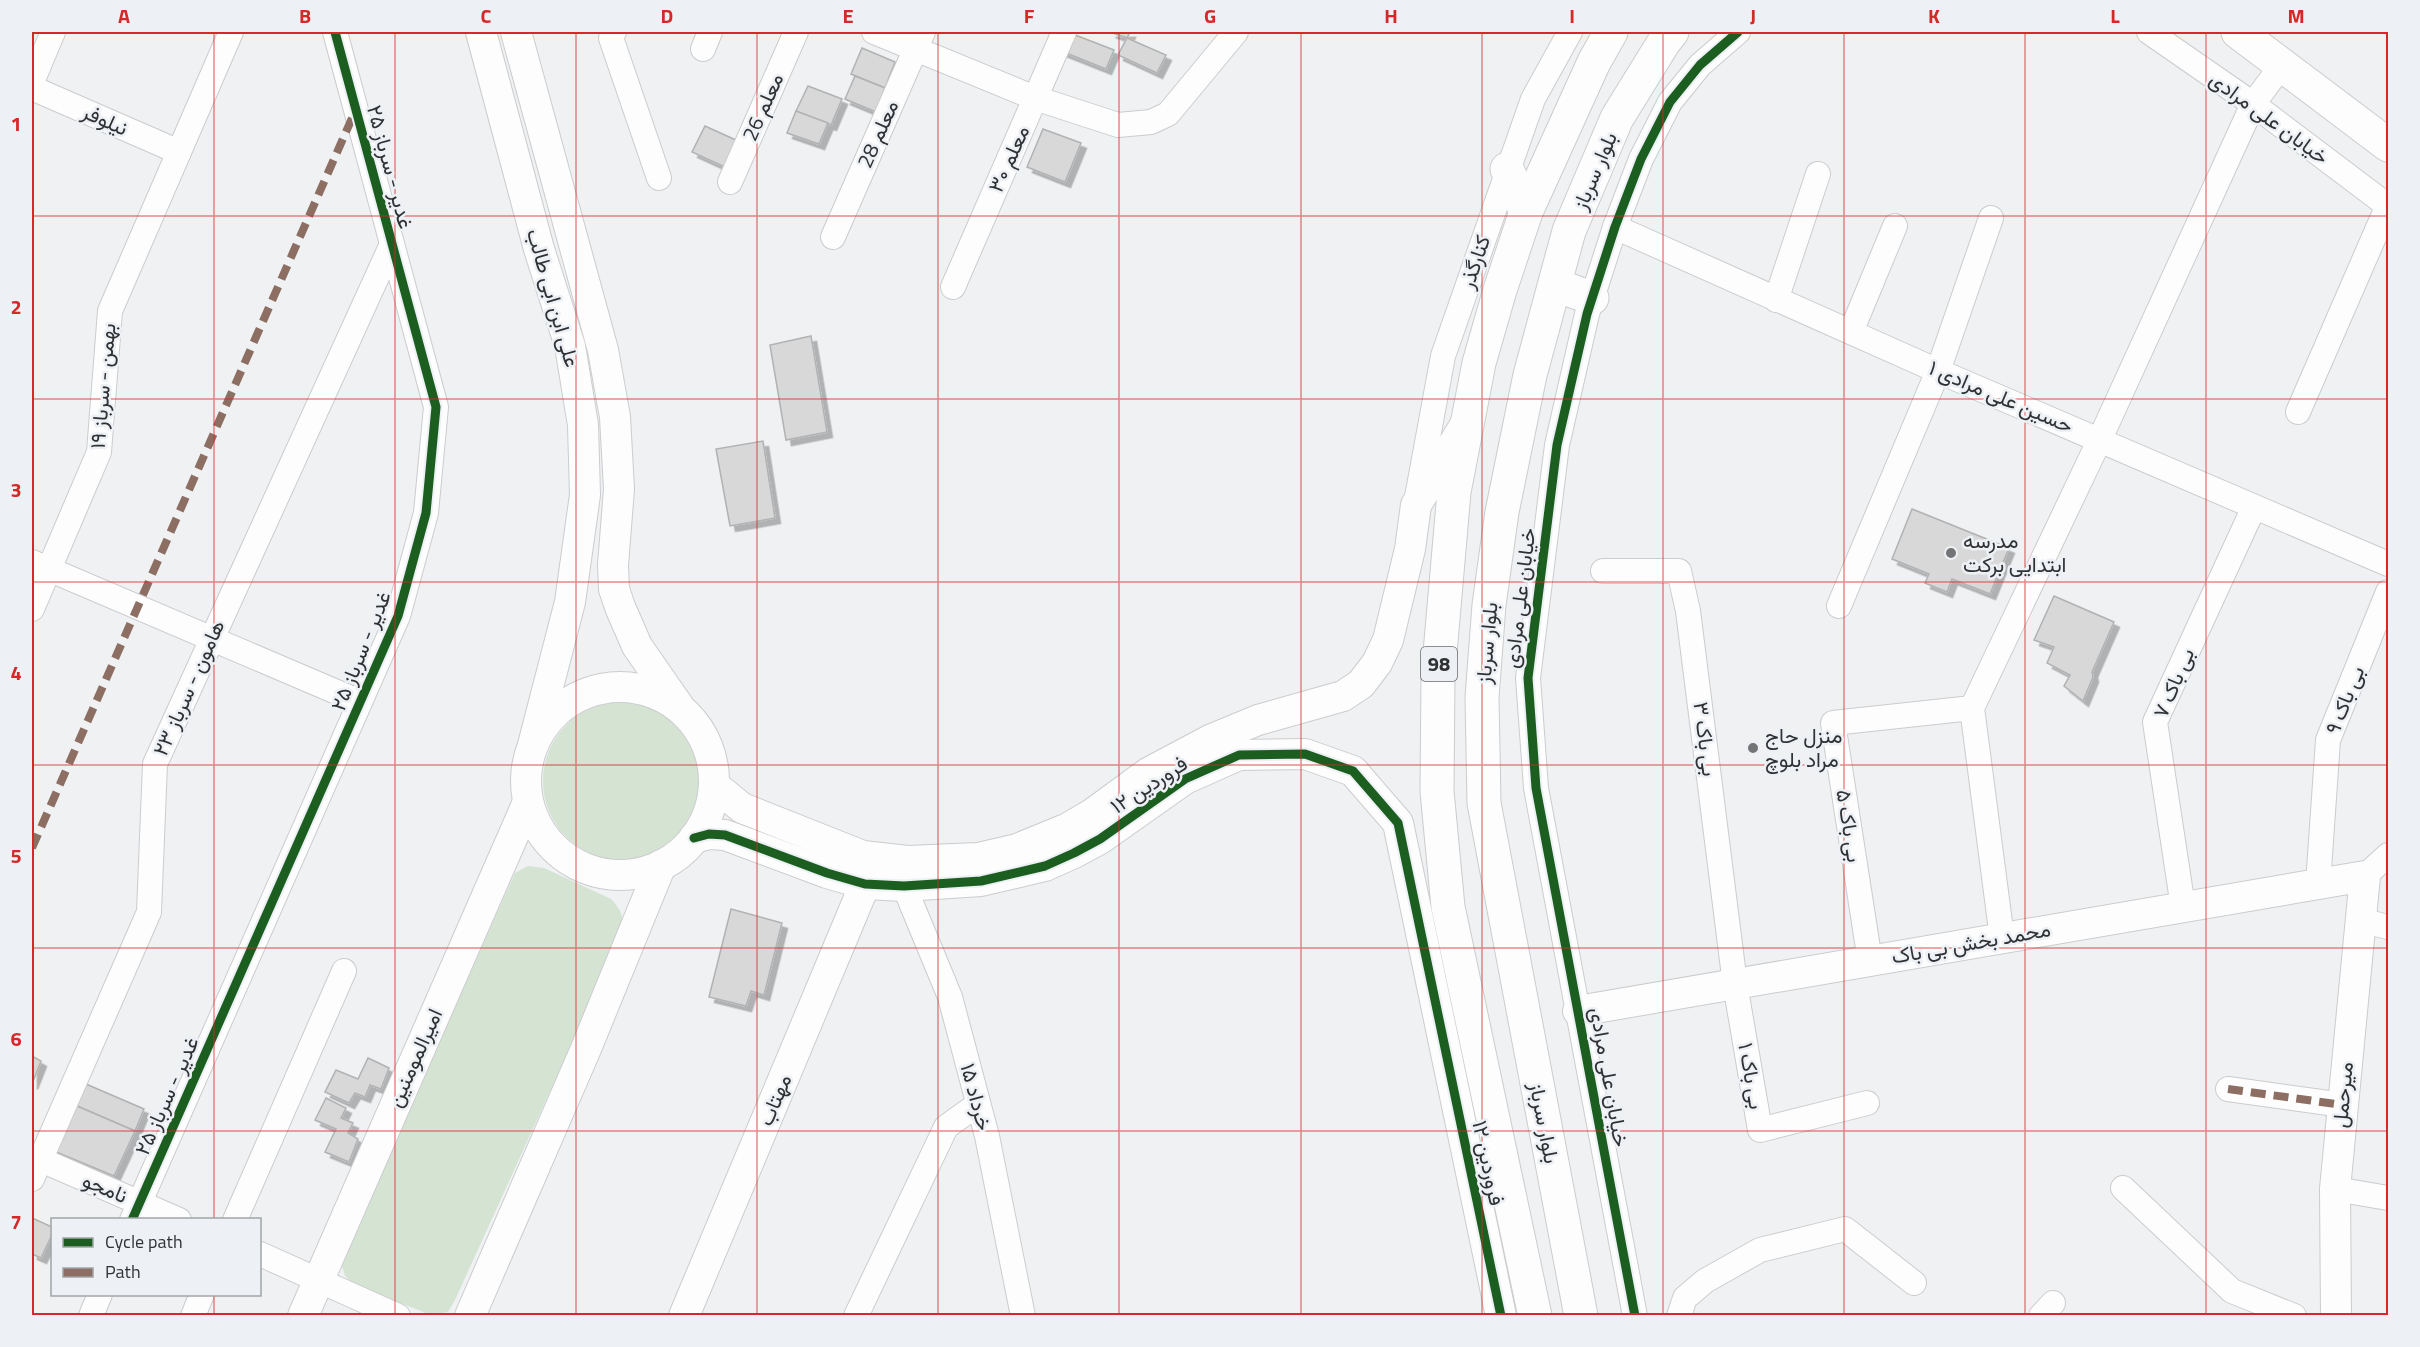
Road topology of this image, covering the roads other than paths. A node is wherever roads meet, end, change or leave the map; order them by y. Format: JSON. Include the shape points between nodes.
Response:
{"nodes":[{"id":1,"x":53,"y":32,"type":"edge"},
{"id":2,"x":231,"y":32,"type":"edge"},
{"id":3,"x":335,"y":32,"type":"edge"},
{"id":4,"x":481,"y":32,"type":"edge"},
{"id":5,"x":516,"y":32,"type":"edge"},
{"id":6,"x":614,"y":32,"type":"edge"},
{"id":7,"x":796,"y":32,"type":"edge"},
{"id":8,"x":874,"y":32,"type":"edge"},
{"id":9,"x":1064,"y":32,"type":"edge"},
{"id":10,"x":1236,"y":32,"type":"edge"},
{"id":11,"x":1611,"y":32,"type":"edge"},
{"id":12,"x":1672,"y":32,"type":"edge"},
{"id":13,"x":1738,"y":32,"type":"edge"},
{"id":14,"x":2148,"y":32,"type":"edge"},
{"id":15,"x":2238,"y":32,"type":"edge"},
{"id":16,"x":1567,"y":33,"type":"edge"},
{"id":17,"x":919,"y":40,"type":"edge"},
{"id":18,"x":2282,"y":65,"type":"junction"},
{"id":19,"x":32,"y":82,"type":"edge"},
{"id":20,"x":32,"y":88,"type":"edge"},
{"id":21,"x":1035,"y":98,"type":"junction"},
{"id":22,"x":2253,"y":104,"type":"junction"},
{"id":23,"x":2388,"y":145,"type":"edge"},
{"id":24,"x":179,"y":152,"type":"junction"},
{"id":25,"x":1507,"y":169,"type":"junction"},
{"id":26,"x":1818,"y":174,"type":"dead end"},
{"id":27,"x":659,"y":178,"type":"dead end"},
{"id":28,"x":730,"y":182,"type":"dead end"},
{"id":29,"x":2388,"y":206,"type":"edge"},
{"id":30,"x":1526,"y":212,"type":"junction"},
{"id":31,"x":1991,"y":219,"type":"dead end"},
{"id":32,"x":1895,"y":226,"type":"dead end"},
{"id":33,"x":1615,"y":227,"type":"junction"},
{"id":34,"x":833,"y":237,"type":"dead end"},
{"id":35,"x":392,"y":244,"type":"junction"},
{"id":36,"x":1555,"y":285,"type":"junction"},
{"id":37,"x":953,"y":286,"type":"dead end"},
{"id":38,"x":1592,"y":298,"type":"junction"},
{"id":39,"x":1776,"y":300,"type":"junction"},
{"id":40,"x":1851,"y":332,"type":"junction"},
{"id":41,"x":1938,"y":371,"type":"junction"},
{"id":42,"x":2298,"y":412,"type":"dead end"},
{"id":43,"x":1468,"y":420,"type":"junction"},
{"id":44,"x":2100,"y":439,"type":"junction"},
{"id":45,"x":1416,"y":505,"type":"junction"},
{"id":46,"x":2254,"y":507,"type":"junction"},
{"id":47,"x":2388,"y":564,"type":"edge"},
{"id":48,"x":40,"y":565,"type":"edge"},
{"id":49,"x":1603,"y":571,"type":"dead end"},
{"id":50,"x":2388,"y":592,"type":"edge"},
{"id":51,"x":1839,"y":606,"type":"dead end"},
{"id":52,"x":32,"y":609,"type":"edge"},
{"id":53,"x":212,"y":639,"type":"junction"},
{"id":54,"x":360,"y":702,"type":"junction"},
{"id":55,"x":680,"y":708,"type":"junction"},
{"id":56,"x":1972,"y":708,"type":"junction"},
{"id":57,"x":532,"y":745,"type":"junction"},
{"id":58,"x":714,"y":785,"type":"junction"},
{"id":59,"x":528,"y":802,"type":"junction"},
{"id":60,"x":694,"y":838,"type":"junction"},
{"id":61,"x":2388,"y":855,"type":"edge"},
{"id":62,"x":661,"y":865,"type":"junction"},
{"id":63,"x":906,"y":873,"type":"junction"},
{"id":64,"x":2364,"y":876,"type":"junction"},
{"id":65,"x":865,"y":884,"type":"junction"},
{"id":66,"x":2318,"y":884,"type":"junction"},
{"id":67,"x":2183,"y":907,"type":"junction"},
{"id":68,"x":2374,"y":924,"type":"edge"},
{"id":69,"x":2002,"y":938,"type":"junction"},
{"id":70,"x":1870,"y":961,"type":"junction"},
{"id":71,"x":344,"y":971,"type":"dead end"},
{"id":72,"x":1735,"y":984,"type":"junction"},
{"id":73,"x":1578,"y":1011,"type":"junction"},
{"id":74,"x":2228,"y":1089,"type":"dead end"},
{"id":75,"x":978,"y":1104,"type":"junction"},
{"id":76,"x":1868,"y":1104,"type":"dead end"},
{"id":77,"x":2343,"y":1105,"type":"junction"},
{"id":78,"x":34,"y":1165,"type":"edge"},
{"id":79,"x":2123,"y":1188,"type":"dead end"},
{"id":80,"x":2335,"y":1189,"type":"junction"},
{"id":81,"x":2388,"y":1198,"type":"edge"},
{"id":82,"x":136,"y":1211,"type":"edge"},
{"id":83,"x":169,"y":1218,"type":"edge"},
{"id":84,"x":236,"y":1218,"type":"edge"},
{"id":85,"x":261,"y":1254,"type":"edge"},
{"id":86,"x":318,"y":1280,"type":"junction"},
{"id":87,"x":1914,"y":1283,"type":"dead end"},
{"id":88,"x":99,"y":1296,"type":"edge"},
{"id":89,"x":201,"y":1296,"type":"edge"},
{"id":90,"x":91,"y":1316,"type":"edge"},
{"id":91,"x":193,"y":1316,"type":"edge"},
{"id":92,"x":303,"y":1316,"type":"edge"},
{"id":93,"x":398,"y":1316,"type":"edge"},
{"id":94,"x":470,"y":1316,"type":"edge"},
{"id":95,"x":684,"y":1316,"type":"edge"},
{"id":96,"x":856,"y":1316,"type":"edge"},
{"id":97,"x":1023,"y":1316,"type":"edge"},
{"id":98,"x":1501,"y":1316,"type":"edge"},
{"id":99,"x":1535,"y":1316,"type":"edge"},
{"id":100,"x":1581,"y":1316,"type":"edge"},
{"id":101,"x":1635,"y":1316,"type":"edge"},
{"id":102,"x":1679,"y":1316,"type":"edge"},
{"id":103,"x":2294,"y":1316,"type":"edge"},
{"id":104,"x":2336,"y":1316,"type":"edge"}],
"edges":[{"from":1,"to":19,"type":"street"},
{"from":2,"to":24,"type":"street","name":"بهمن - سرباز ۱۹"},
{"from":3,"to":35,"type":"street","name":"غدیر - سرباز ۲۵"},
{"from":4,"to":57,"type":"street","name":"علی ابن ابی طالب","via":[[539,249],[570,346],[583,425],[585,495],[570,602]]},
{"from":5,"to":55,"type":"street","name":"علی ابن ابی طالب","via":[[603,350],[613,405],[619,489],[615,589],[637,646]]},
{"from":6,"to":27,"type":"street","via":[[611,38]]},
{"from":7,"to":28,"type":"street","name":"معلم 26"},
{"from":8,"to":17,"type":"street"},
{"from":9,"to":21,"type":"street","name":"معلم ۳۰"},
{"from":10,"to":21,"type":"street","via":[[1168,114],[1151,122],[1118,125]]},
{"from":11,"to":30,"type":"highway","number":"98"},
{"from":12,"to":36,"type":"highway","name":"بلوار سرباز","number":"98","via":[[1617,118],[1569,231]]},
{"from":13,"to":33,"type":"street","name":"خیابان علی مرادی","via":[[1700,65],[1670,102],[1641,159]]},
{"from":14,"to":22,"type":"street","name":"خیابان علی مرادی"},
{"from":15,"to":18,"type":"highway"},
{"from":16,"to":25,"type":"street","name":"کنارگذر","via":[[1533,99]]},
{"from":17,"to":21,"type":"street"},
{"from":17,"to":34,"type":"street","name":"معلم 28"},
{"from":18,"to":22,"type":"street"},
{"from":18,"to":23,"type":"highway"},
{"from":20,"to":24,"type":"street","name":"نیلوفر"},
{"from":21,"to":37,"type":"street","name":"معلم ۳۰"},
{"from":22,"to":29,"type":"street","name":"خیابان علی مرادی"},
{"from":22,"to":44,"type":"street"},
{"from":24,"to":48,"type":"street","name":"بهمن - سرباز ۱۹","via":[[110,311],[99,452]]},
{"from":25,"to":30,"type":"highway"},
{"from":25,"to":45,"type":"street","name":"کنارگذر","via":[[1443,356]]},
{"from":26,"to":39,"type":"street"},
{"from":29,"to":42,"type":"street"},
{"from":30,"to":43,"type":"highway","number":"98","via":[[1479,363]]},
{"from":31,"to":41,"type":"street"},
{"from":32,"to":40,"type":"street"},
{"from":33,"to":38,"type":"street","name":"خیابان علی مرادی"},
{"from":33,"to":39,"type":"street","name":"حسین علی مرادی ۱"},
{"from":35,"to":53,"type":"street","name":"هامون - سرباز ۲۳"},
{"from":35,"to":54,"type":"street","name":"غدیر - سرباز ۲۵","via":[[436,407],[426,513],[398,616]]},
{"from":36,"to":38,"type":"highway"},
{"from":36,"to":100,"type":"highway","name":"بلوار سرباز","number":"98","via":[[1530,375],[1502,512],[1482,697],[1484,803]]},
{"from":38,"to":73,"type":"street","name":"خیابان علی مرادی","via":[[1557,445],[1528,678],[1536,788]]},
{"from":39,"to":40,"type":"street","name":"حسین علی مرادی ۱"},
{"from":40,"to":41,"type":"street","name":"حسین علی مرادی ۱"},
{"from":41,"to":44,"type":"street","name":"حسین علی مرادی ۱"},
{"from":41,"to":51,"type":"street"},
{"from":43,"to":45,"type":"street","name":"۱۲ فروردین"},
{"from":43,"to":99,"type":"highway","number":"98","via":[[1454,492],[1438,676],[1437,791],[1448,907]]},
{"from":44,"to":46,"type":"street","name":"حسین علی مرادی ۱"},
{"from":44,"to":56,"type":"street"},
{"from":45,"to":63,"type":"street","name":"۱۲ فروردین","via":[[1389,640],[1361,684],[1343,696],[1258,720],[1212,738],[1148,773],[1092,814],[1032,843]]},
{"from":46,"to":47,"type":"street","name":"حسین علی مرادی ۱"},
{"from":46,"to":67,"type":"street","name":"بی باک ۷","via":[[2155,722]]},
{"from":48,"to":52,"type":"street","name":"بهمن - سرباز ۱۹"},
{"from":48,"to":53,"type":"street"},
{"from":49,"to":72,"type":"street","name":"بی باک ۳","via":[[1679,571],[1688,611]]},
{"from":50,"to":66,"type":"street","name":"بی باک ۹","via":[[2328,740]]},
{"from":53,"to":54,"type":"street"},
{"from":53,"to":78,"type":"street","name":"هامون - سرباز ۲۳","via":[[155,764],[149,912]]},
{"from":54,"to":82,"type":"street","name":"غدیر - سرباز ۲۵"},
{"from":55,"to":57,"type":"street","via":[[655,693],[627,687],[597,689],[570,701],[548,720]]},
{"from":55,"to":58,"type":"street","via":[[699,730],[711,756]]},
{"from":56,"to":69,"type":"street"},
{"from":56,"to":70,"type":"street","name":"بی باک ۵","via":[[1833,723]]},
{"from":57,"to":59,"type":"street","via":[[526,773]]},
{"from":58,"to":60,"type":"street","via":[[708,813]]},
{"from":58,"to":63,"type":"street","name":"۱۲ فروردین","via":[[742,808],[763,818]]},
{"from":59,"to":62,"type":"street","via":[[546,841],[581,867],[602,874],[632,874]]},
{"from":59,"to":86,"type":"street","name":"امیرالمومنین"},
{"from":60,"to":62,"type":"street"},
{"from":60,"to":65,"type":"street","name":"۱۲ فروردین","via":[[725,835]]},
{"from":61,"to":64,"type":"street"},
{"from":62,"to":94,"type":"street"},
{"from":63,"to":65,"type":"street","name":"۱۲ فروردین"},
{"from":63,"to":75,"type":"street","name":"۱۵ خرداد","via":[[950,997]]},
{"from":63,"to":98,"type":"street","name":"۱۲ فروردین","via":[[981,881],[1045,866],[1100,839],[1185,779],[1239,755],[1305,754],[1353,771],[1398,823]]},
{"from":64,"to":66,"type":"street","name":"محمد بخش بی باک"},
{"from":64,"to":68,"type":"street","name":"میرحمل"},
{"from":65,"to":95,"type":"street","name":"مهتاب"},
{"from":66,"to":67,"type":"street","name":"محمد بخش بی باک"},
{"from":67,"to":69,"type":"street","name":"محمد بخش بی باک"},
{"from":68,"to":77,"type":"street","name":"میرحمل"},
{"from":69,"to":70,"type":"street","name":"محمد بخش بی باک"},
{"from":70,"to":72,"type":"street","name":"محمد بخش بی باک"},
{"from":71,"to":84,"type":"street"},
{"from":72,"to":73,"type":"street","name":"محمد بخش بی باک"},
{"from":72,"to":76,"type":"street","name":"بی باک ۱","via":[[1760,1130]]},
{"from":73,"to":101,"type":"street","name":"خیابان علی مرادی"},
{"from":74,"to":77,"type":"street"},
{"from":75,"to":96,"type":"street","via":[[946,1127]]},
{"from":75,"to":97,"type":"street","name":"۱۵ خرداد"},
{"from":77,"to":80,"type":"street","name":"میرحمل"},
{"from":78,"to":82,"type":"street","name":"نامجو"},
{"from":79,"to":103,"type":"street","via":[[2232,1291]]},
{"from":80,"to":81,"type":"street"},
{"from":80,"to":104,"type":"street","name":"میرحمل"},
{"from":82,"to":83,"type":"street","name":"نامجو"},
{"from":85,"to":86,"type":"street"},
{"from":86,"to":92,"type":"street","name":"امیرالمومنین"},
{"from":86,"to":93,"type":"street"},
{"from":87,"to":102,"type":"street","via":[[1845,1229],[1760,1250],[1705,1281],[1685,1298]]},
{"from":88,"to":90,"type":"street"},
{"from":89,"to":91,"type":"street"}]}
